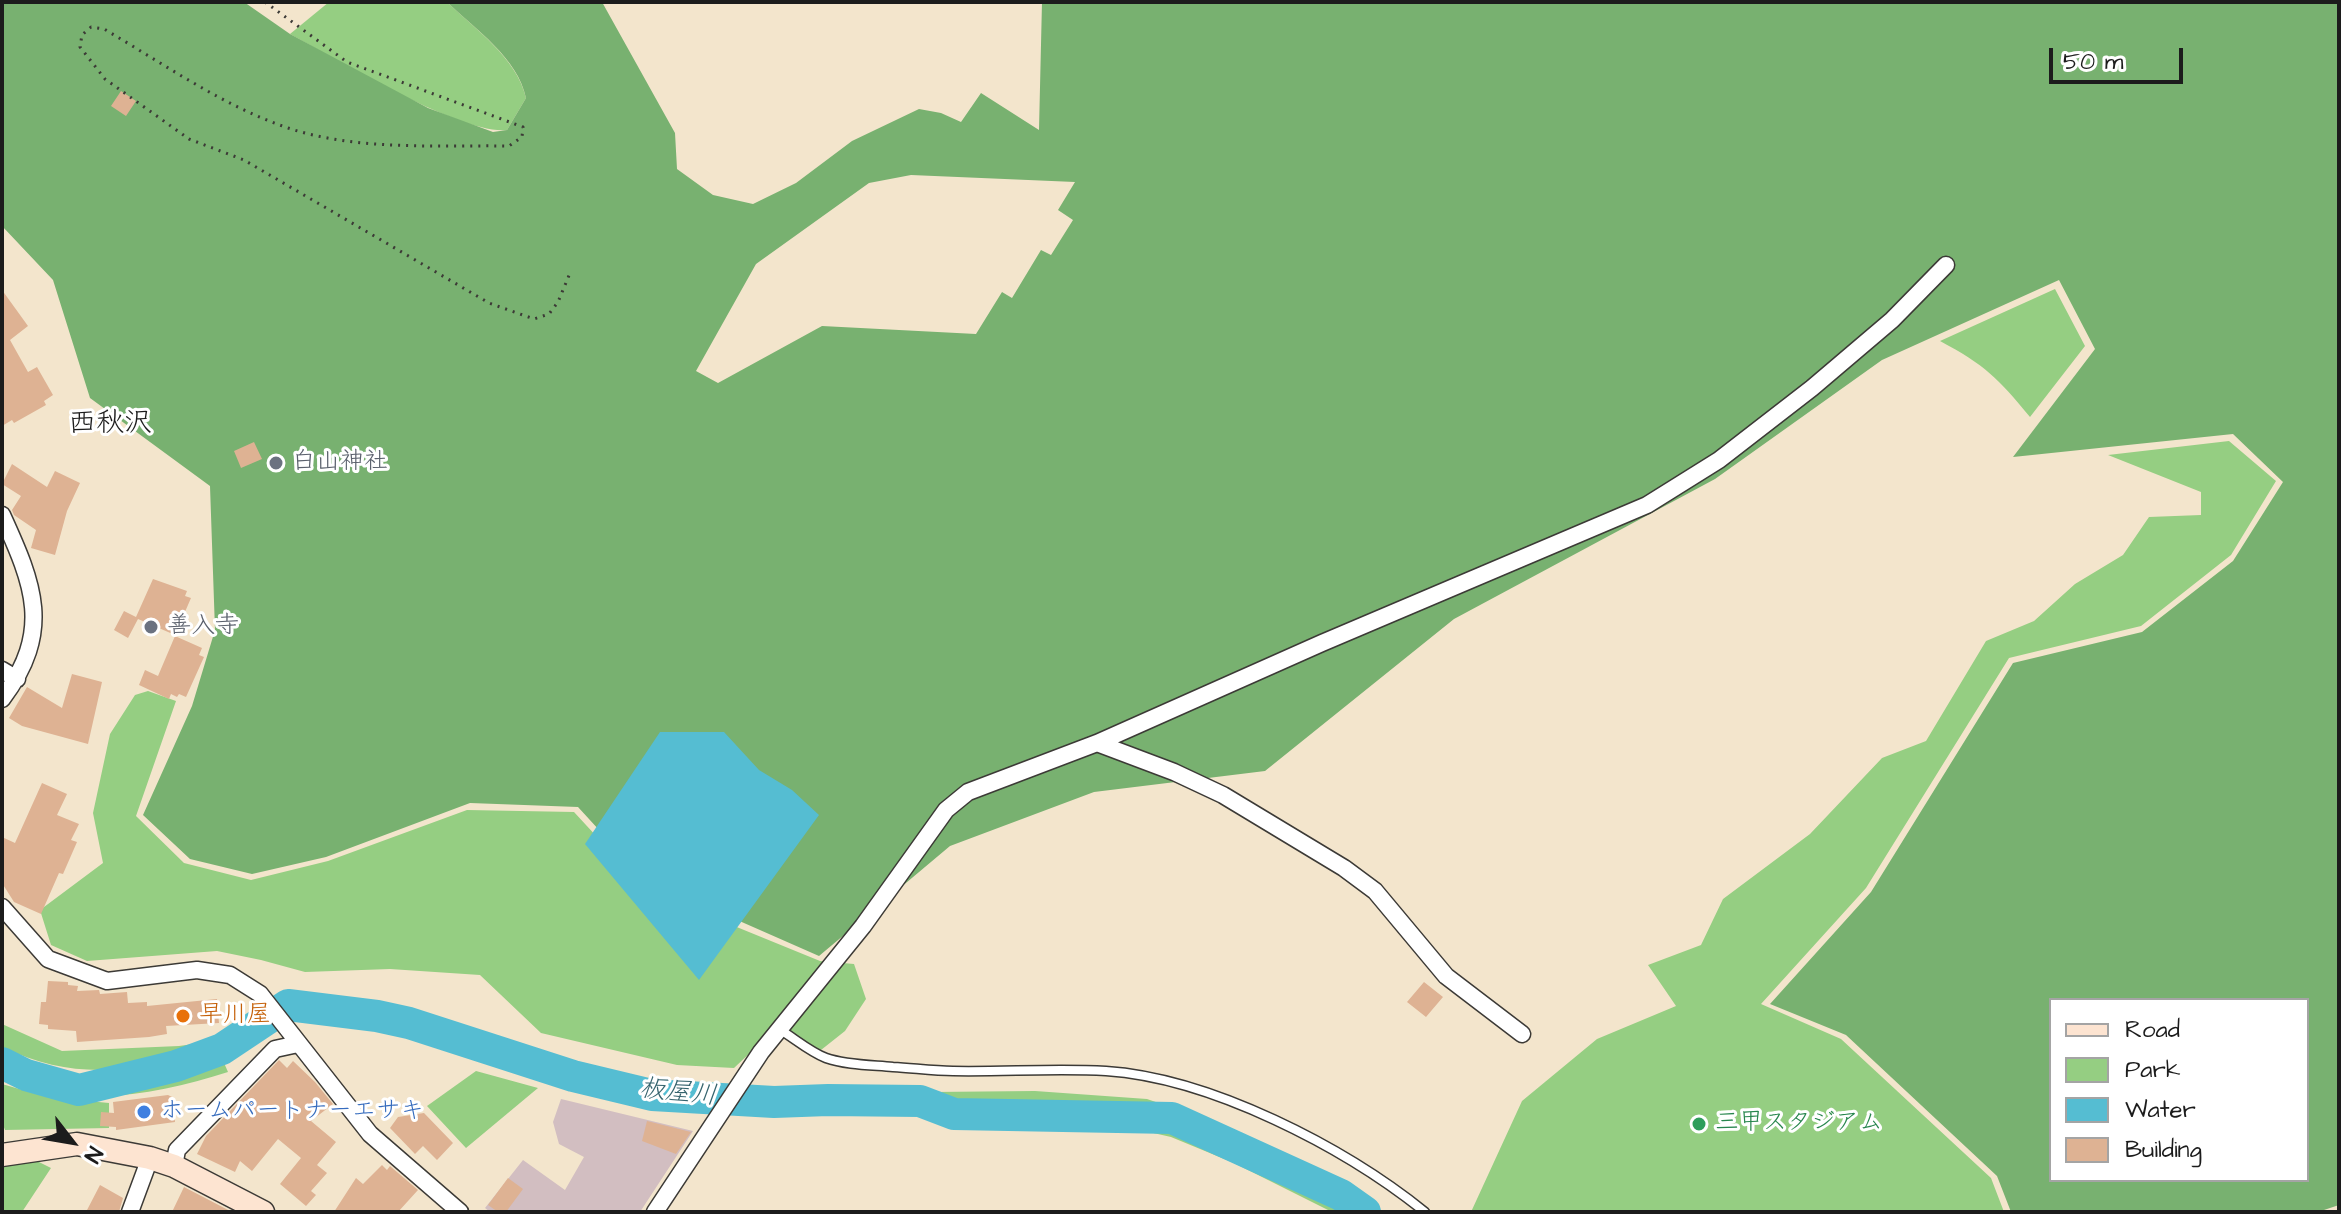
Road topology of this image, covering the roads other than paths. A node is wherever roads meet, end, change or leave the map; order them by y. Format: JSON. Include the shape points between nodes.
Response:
{"nodes":[{"id":1,"x":1946,"y":265,"type":"dead end"},
{"id":2,"x":2,"y":515,"type":"edge"},
{"id":3,"x":9,"y":675,"type":"edge"},
{"id":4,"x":2,"y":699,"type":"edge"},
{"id":5,"x":1097,"y":743,"type":"junction"},
{"id":6,"x":2,"y":907,"type":"edge"},
{"id":7,"x":779,"y":1029,"type":"junction"},
{"id":8,"x":1522,"y":1034,"type":"dead end"},
{"id":9,"x":296,"y":1040,"type":"junction"},
{"id":10,"x":2,"y":1155,"type":"edge"},
{"id":11,"x":150,"y":1158,"type":"junction"},
{"id":12,"x":174,"y":1166,"type":"junction"},
{"id":13,"x":130,"y":1212,"type":"edge"},
{"id":14,"x":263,"y":1212,"type":"edge"},
{"id":15,"x":460,"y":1212,"type":"edge"},
{"id":16,"x":655,"y":1212,"type":"edge"},
{"id":17,"x":1425,"y":1212,"type":"edge"}],
"edges":[{"from":1,"to":5,"type":"street","via":[[1892,320],[1812,388],[1719,460],[1647,505]]},
{"from":2,"to":3,"type":"street","via":[[23,562],[35,610],[30,644]]},
{"from":3,"to":4,"type":"street"},
{"from":5,"to":7,"type":"street","via":[[968,792],[946,810],[863,926]]},
{"from":5,"to":8,"type":"street","via":[[1223,795],[1344,868],[1375,891],[1446,976]]},
{"from":6,"to":9,"type":"street","via":[[48,959],[107,981],[197,970],[230,975],[260,994]]},
{"from":7,"to":16,"type":"street"},
{"from":7,"to":17,"type":"lane","via":[[826,1058],[874,1065],[1143,1075],[1282,1123]]},
{"from":9,"to":12,"type":"street","via":[[275,1049],[177,1150]]},
{"from":9,"to":15,"type":"street","via":[[370,1134]]},
{"from":10,"to":11,"type":"main road","via":[[77,1144]]},
{"from":11,"to":12,"type":"main road"},
{"from":11,"to":13,"type":"street"},
{"from":12,"to":14,"type":"main road"}]}
